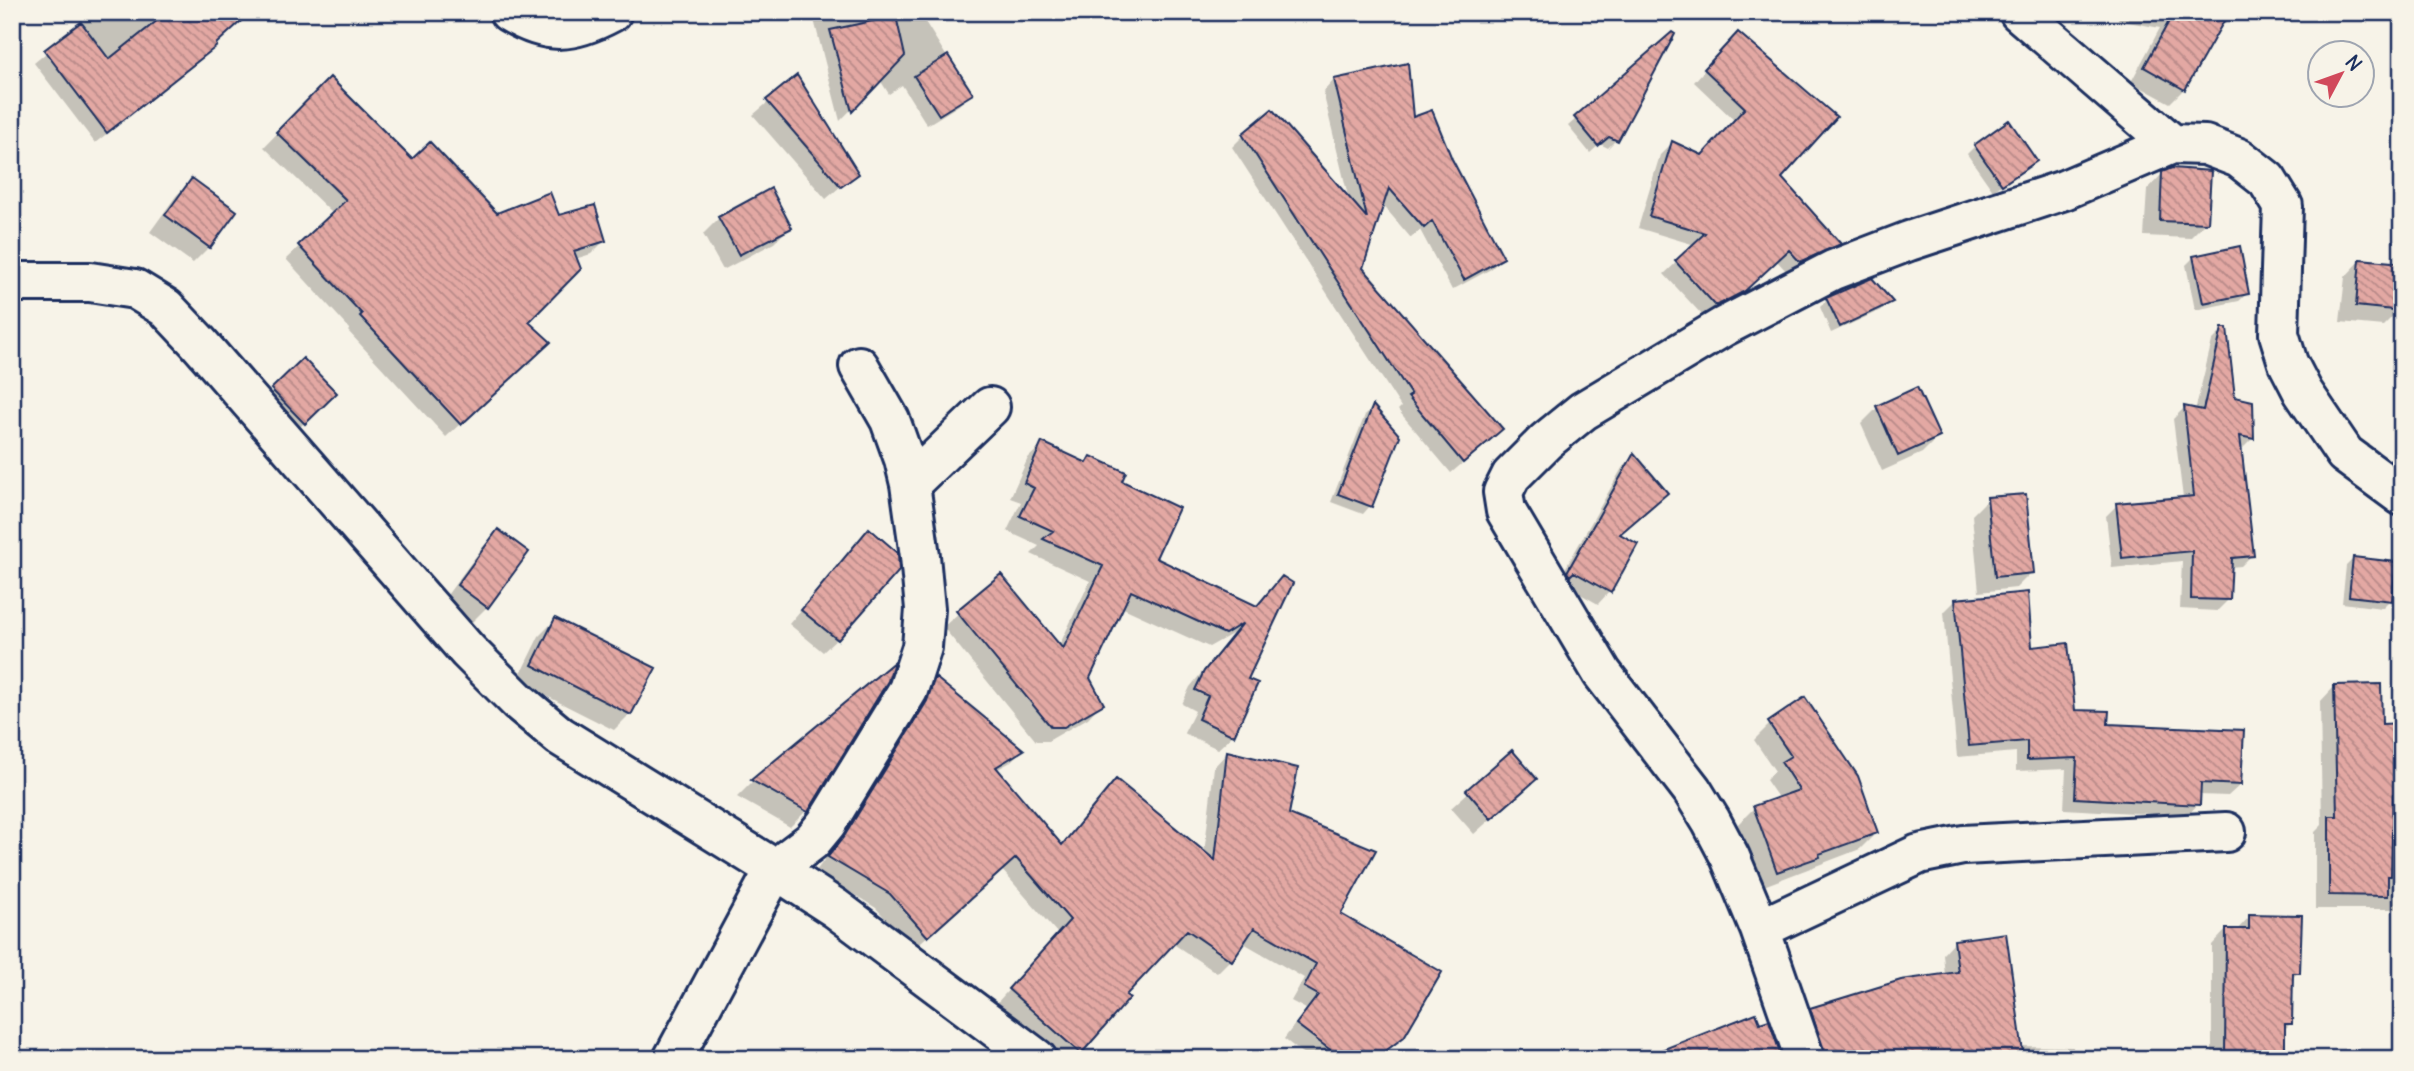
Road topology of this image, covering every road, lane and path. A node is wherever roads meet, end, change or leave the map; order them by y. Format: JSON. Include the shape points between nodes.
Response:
{"nodes":[{"id":1,"x":509,"y":12,"type":"edge"},
{"id":2,"x":612,"y":12,"type":"edge"},
{"id":3,"x":2018,"y":12,"type":"edge"},
{"id":4,"x":2172,"y":144,"type":"junction"},
{"id":5,"x":12,"y":282,"type":"edge"},
{"id":6,"x":859,"y":366,"type":"dead end"},
{"id":7,"x":990,"y":407,"type":"dead end"},
{"id":8,"x":910,"y":484,"type":"junction"},
{"id":9,"x":2402,"y":496,"type":"edge"},
{"id":10,"x":2225,"y":832,"type":"dead end"},
{"id":11,"x":775,"y":869,"type":"junction"},
{"id":12,"x":1760,"y":929,"type":"junction"},
{"id":13,"x":673,"y":1059,"type":"edge"},
{"id":14,"x":1037,"y":1059,"type":"edge"},
{"id":15,"x":1805,"y":1059,"type":"edge"}],
"edges":[{"from":1,"to":2,"type":"street","via":[[550,30],[585,26]]},
{"from":3,"to":4,"type":"street"},
{"from":4,"to":9,"type":"street","via":[[2216,149],[2239,158],[2267,180],[2283,206],[2279,334],[2288,363],[2345,454]]},
{"from":4,"to":12,"type":"street","via":[[2064,190],[1833,270],[1723,327],[1583,411],[1511,476],[1503,492],[1506,511],[1602,673],[1698,800],[1730,857]]},
{"from":5,"to":11,"type":"street","via":[[90,282],[135,289],[166,309],[458,640],[518,701],[561,736]]},
{"from":6,"to":8,"type":"street","via":[[890,420]]},
{"from":7,"to":8,"type":"street"},
{"from":8,"to":11,"type":"street","via":[[925,609],[922,647],[908,690],[825,824],[812,841]]},
{"from":10,"to":12,"type":"street","via":[[1963,845],[1919,853]]},
{"from":11,"to":13,"type":"street"},
{"from":11,"to":14,"type":"street","via":[[835,908]]},
{"from":12,"to":15,"type":"street"}]}
